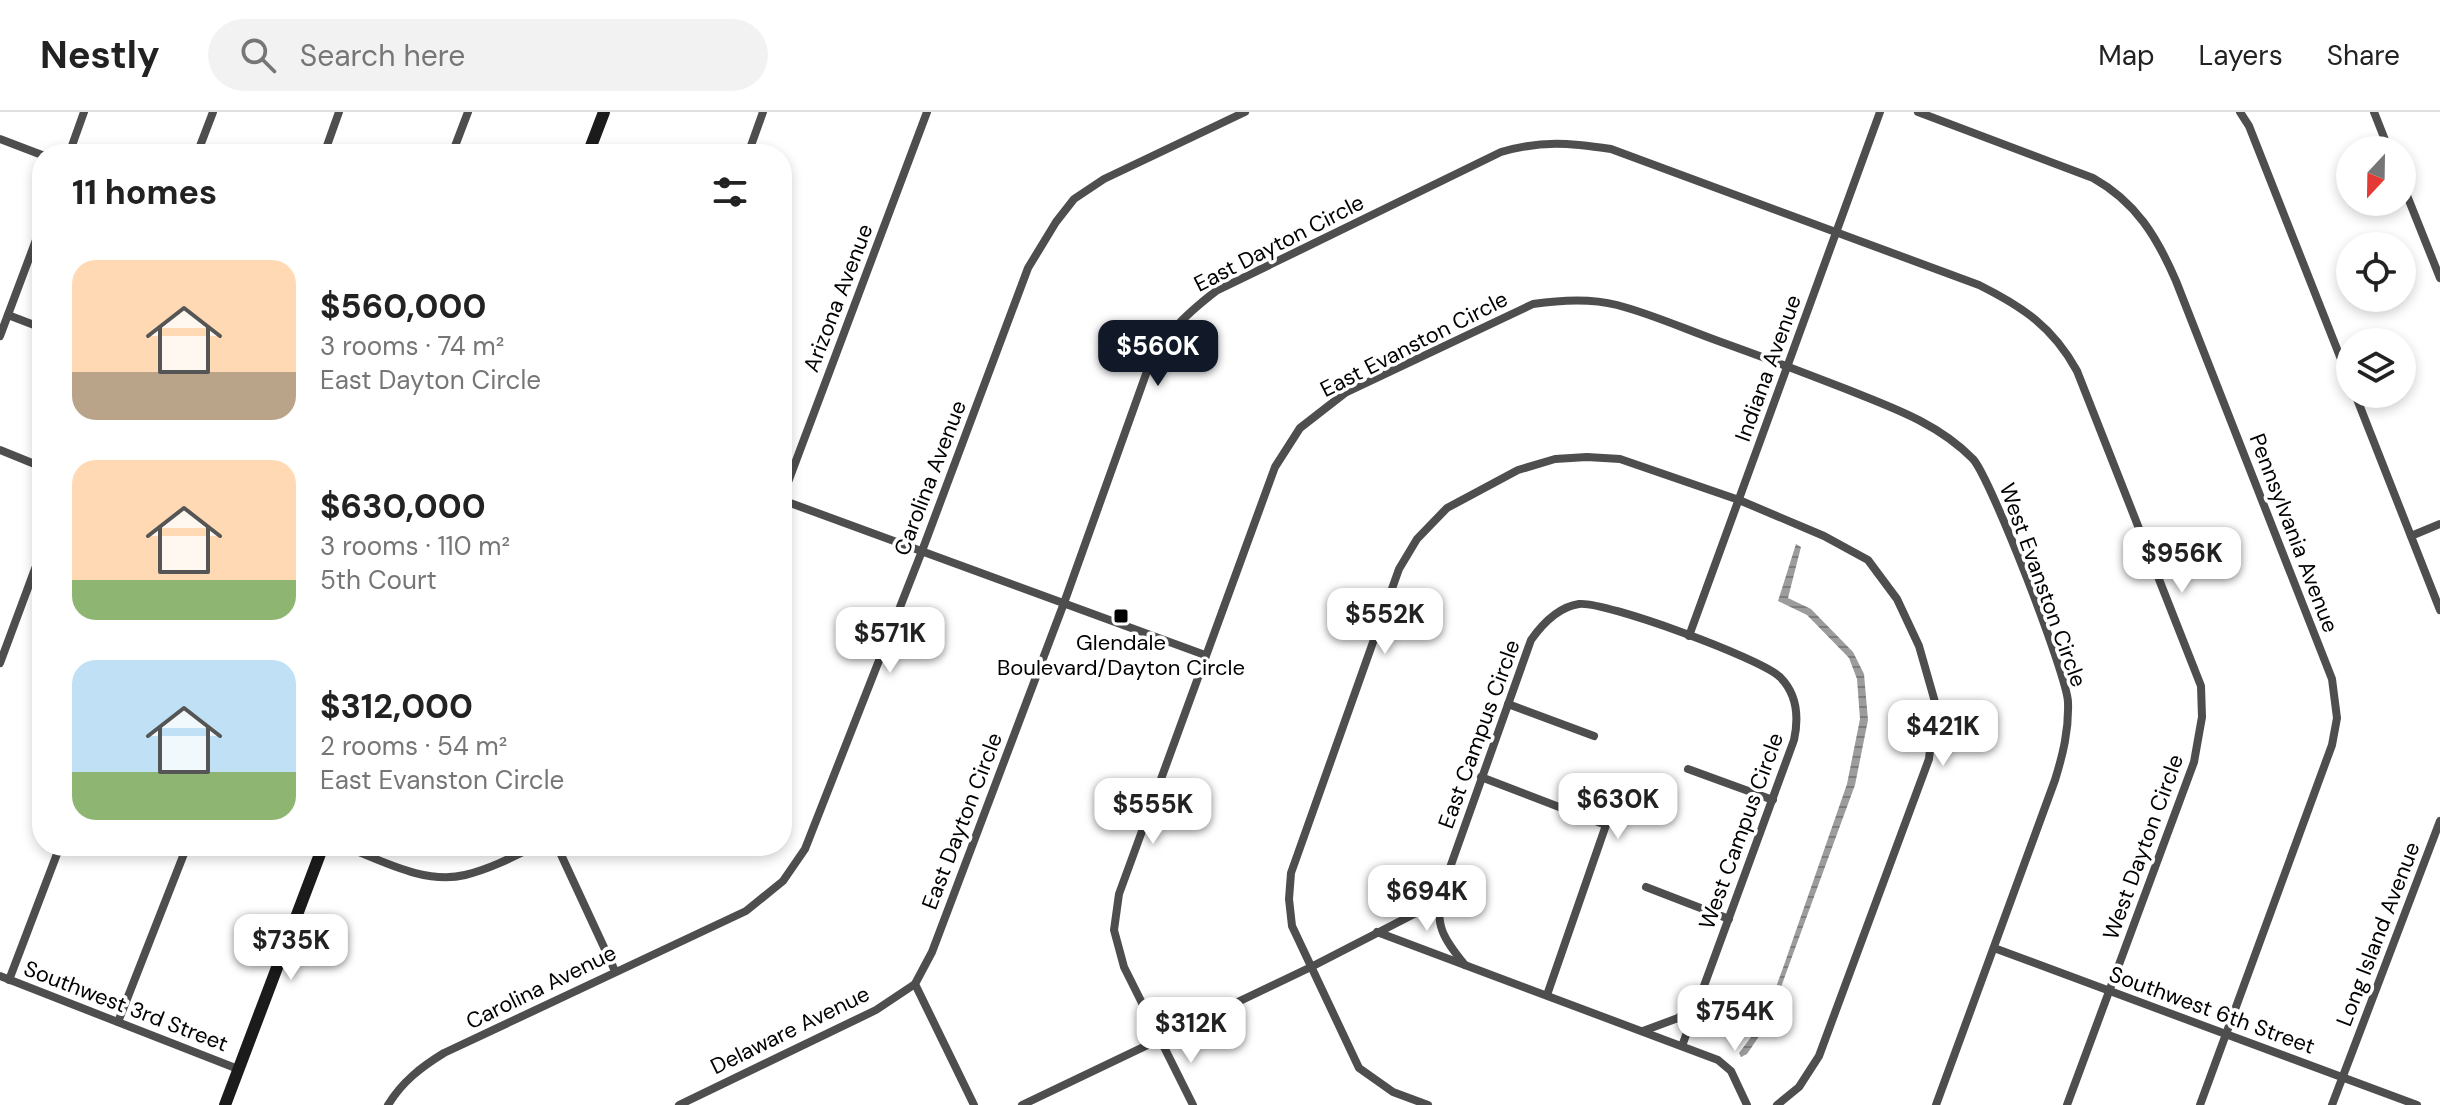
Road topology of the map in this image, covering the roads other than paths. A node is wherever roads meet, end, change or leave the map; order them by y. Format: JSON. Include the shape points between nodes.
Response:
{"nodes":[{"id":1,"x":84,"y":112,"type":"edge"},
{"id":2,"x":213,"y":112,"type":"edge"},
{"id":3,"x":339,"y":112,"type":"edge"},
{"id":4,"x":468,"y":112,"type":"edge"},
{"id":5,"x":604,"y":112,"type":"edge"},
{"id":6,"x":763,"y":112,"type":"edge"},
{"id":7,"x":927,"y":112,"type":"edge"},
{"id":8,"x":1245,"y":112,"type":"edge"},
{"id":9,"x":1880,"y":112,"type":"edge"},
{"id":10,"x":1918,"y":112,"type":"edge"},
{"id":11,"x":2240,"y":112,"type":"edge"},
{"id":12,"x":2374,"y":112,"type":"edge"},
{"id":13,"x":2383,"y":136,"type":"edge"},
{"id":14,"x":0,"y":139,"type":"edge"},
{"id":15,"x":73,"y":144,"type":"edge"},
{"id":16,"x":201,"y":144,"type":"edge"},
{"id":17,"x":328,"y":144,"type":"edge"},
{"id":18,"x":456,"y":144,"type":"edge"},
{"id":19,"x":592,"y":144,"type":"edge"},
{"id":20,"x":752,"y":144,"type":"edge"},
{"id":21,"x":32,"y":151,"type":"edge"},
{"id":22,"x":2415,"y":216,"type":"edge"},
{"id":23,"x":1837,"y":233,"type":"junction"},
{"id":24,"x":32,"y":251,"type":"edge"},
{"id":25,"x":2440,"y":278,"type":"edge"},
{"id":26,"x":8,"y":315,"type":"junction"},
{"id":27,"x":32,"y":324,"type":"edge"},
{"id":28,"x":0,"y":336,"type":"edge"},
{"id":29,"x":2336,"y":347,"type":"edge"},
{"id":30,"x":1788,"y":366,"type":"junction"},
{"id":31,"x":2361,"y":408,"type":"edge"},
{"id":32,"x":0,"y":450,"type":"edge"},
{"id":33,"x":32,"y":463,"type":"edge"},
{"id":34,"x":792,"y":472,"type":"edge"},
{"id":35,"x":1739,"y":500,"type":"junction"},
{"id":36,"x":792,"y":503,"type":"edge"},
{"id":37,"x":2440,"y":524,"type":"edge"},
{"id":38,"x":2411,"y":536,"type":"junction"},
{"id":39,"x":922,"y":551,"type":"junction"},
{"id":40,"x":32,"y":577,"type":"edge"},
{"id":41,"x":1064,"y":603,"type":"junction"},
{"id":42,"x":2440,"y":610,"type":"edge"},
{"id":43,"x":1689,"y":636,"type":"junction"},
{"id":44,"x":1205,"y":655,"type":"junction"},
{"id":45,"x":0,"y":663,"type":"edge"},
{"id":46,"x":1508,"y":704,"type":"junction"},
{"id":47,"x":1594,"y":736,"type":"dead end"},
{"id":48,"x":1688,"y":769,"type":"dead end"},
{"id":49,"x":1481,"y":777,"type":"junction"},
{"id":50,"x":1773,"y":800,"type":"junction"},
{"id":51,"x":2440,"y":821,"type":"edge"},
{"id":52,"x":56,"y":856,"type":"edge"},
{"id":53,"x":183,"y":856,"type":"edge"},
{"id":54,"x":319,"y":856,"type":"edge"},
{"id":55,"x":370,"y":856,"type":"edge"},
{"id":56,"x":513,"y":856,"type":"edge"},
{"id":57,"x":562,"y":856,"type":"edge"},
{"id":58,"x":1646,"y":887,"type":"dead end"},
{"id":59,"x":1442,"y":890,"type":"junction"},
{"id":60,"x":1729,"y":919,"type":"junction"},
{"id":61,"x":1377,"y":932,"type":"junction"},
{"id":62,"x":1994,"y":948,"type":"junction"},
{"id":63,"x":1465,"y":965,"type":"junction"},
{"id":64,"x":1311,"y":967,"type":"junction"},
{"id":65,"x":615,"y":971,"type":"junction"},
{"id":66,"x":4,"y":978,"type":"edge"},
{"id":67,"x":915,"y":984,"type":"junction"},
{"id":68,"x":2110,"y":991,"type":"junction"},
{"id":69,"x":1547,"y":995,"type":"junction"},
{"id":70,"x":1698,"y":1002,"type":"junction"},
{"id":71,"x":118,"y":1022,"type":"junction"},
{"id":72,"x":1642,"y":1032,"type":"junction"},
{"id":73,"x":2226,"y":1034,"type":"junction"},
{"id":74,"x":1161,"y":1038,"type":"junction"},
{"id":75,"x":1682,"y":1046,"type":"junction"},
{"id":76,"x":238,"y":1069,"type":"junction"},
{"id":77,"x":2343,"y":1078,"type":"junction"},
{"id":78,"x":225,"y":1105,"type":"edge"},
{"id":79,"x":388,"y":1105,"type":"edge"},
{"id":80,"x":679,"y":1105,"type":"edge"},
{"id":81,"x":974,"y":1105,"type":"edge"},
{"id":82,"x":1022,"y":1105,"type":"edge"},
{"id":83,"x":1193,"y":1105,"type":"edge"},
{"id":84,"x":1428,"y":1105,"type":"edge"},
{"id":85,"x":1747,"y":1105,"type":"edge"},
{"id":86,"x":1777,"y":1105,"type":"edge"},
{"id":87,"x":1936,"y":1105,"type":"edge"},
{"id":88,"x":2067,"y":1105,"type":"edge"},
{"id":89,"x":2200,"y":1105,"type":"edge"},
{"id":90,"x":2332,"y":1105,"type":"edge"},
{"id":91,"x":2417,"y":1105,"type":"edge"}],
"edges":[{"from":1,"to":15,"type":"street"},
{"from":2,"to":16,"type":"street"},
{"from":3,"to":17,"type":"street"},
{"from":4,"to":18,"type":"street"},
{"from":5,"to":19,"type":"main road"},
{"from":6,"to":20,"type":"street"},
{"from":7,"to":34,"type":"street","name":"Arizona Avenue"},
{"from":8,"to":39,"type":"street","name":"Carolina Avenue","via":[[1104,179],[1074,199],[1056,222],[1028,268]]},
{"from":9,"to":23,"type":"street","name":"Indiana Avenue"},
{"from":10,"to":73,"type":"street","name":"Pennsylvania Avenue","via":[[2093,178],[2113,189],[2151,229],[2332,679],[2337,718],[2332,745]]},
{"from":11,"to":29,"type":"street"},
{"from":12,"to":13,"type":"street"},
{"from":14,"to":21,"type":"street"},
{"from":22,"to":25,"type":"street"},
{"from":23,"to":30,"type":"street","name":"Indiana Avenue"},
{"from":23,"to":41,"type":"street","name":"East Dayton Circle","via":[[1611,149],[1552,141],[1501,152],[1216,291],[1189,312],[1163,340],[1146,374]]},
{"from":23,"to":68,"type":"street","name":"West Dayton Circle","via":[[2007,299],[2065,348],[2201,686],[2194,762]]},
{"from":24,"to":26,"type":"street"},
{"from":26,"to":27,"type":"street"},
{"from":26,"to":28,"type":"street"},
{"from":30,"to":35,"type":"street","name":"Indiana Avenue"},
{"from":30,"to":44,"type":"street","name":"East Evanston Circle","via":[[1616,305],[1557,301],[1533,304],[1345,393],[1300,428],[1275,467]]},
{"from":30,"to":62,"type":"street","name":"West Evanston Circle","via":[[1917,418],[1975,462],[2048,636],[2068,699],[2066,743]]},
{"from":31,"to":38,"type":"street"},
{"from":32,"to":33,"type":"street"},
{"from":35,"to":43,"type":"street","name":"Indiana Avenue"},
{"from":35,"to":64,"type":"street","via":[[1620,459],[1555,459],[1518,470],[1447,508],[1417,539],[1399,569],[1291,873],[1292,926]]},
{"from":35,"to":86,"type":"street","via":[[1868,560],[1897,599],[1919,646],[1935,702],[1929,759],[1819,1056],[1799,1087]]},
{"from":36,"to":39,"type":"street"},
{"from":37,"to":38,"type":"street"},
{"from":38,"to":42,"type":"street"},
{"from":39,"to":41,"type":"street"},
{"from":39,"to":65,"type":"street","name":"Carolina Avenue","via":[[805,849],[783,881],[746,911]]},
{"from":40,"to":45,"type":"street"},
{"from":41,"to":44,"type":"street"},
{"from":41,"to":67,"type":"street","name":"East Dayton Circle","via":[[932,952]]},
{"from":43,"to":46,"type":"street","name":"East Campus Circle","via":[[1598,605],[1577,604],[1537,631]]},
{"from":43,"to":50,"type":"street","name":"West Campus Circle","via":[[1764,666],[1791,691],[1797,724]]},
{"from":44,"to":74,"type":"street","name":"East Evanston Circle","via":[[1119,894],[1114,930],[1124,967]]},
{"from":46,"to":47,"type":"street"},
{"from":46,"to":49,"type":"street","name":"East Campus Circle"},
{"from":48,"to":50,"type":"street"},
{"from":49,"to":59,"type":"street","name":"East Campus Circle"},
{"from":49,"to":69,"type":"street","via":[[1606,825]]},
{"from":50,"to":60,"type":"street","name":"West Campus Circle"},
{"from":51,"to":77,"type":"street","name":"Long Island Avenue"},
{"from":52,"to":66,"type":"street"},
{"from":53,"to":71,"type":"street"},
{"from":54,"to":76,"type":"main road"},
{"from":55,"to":56,"type":"street","via":[[439,878],[462,876]]},
{"from":57,"to":65,"type":"street"},
{"from":58,"to":60,"type":"street"},
{"from":59,"to":61,"type":"street","via":[[1416,913]]},
{"from":59,"to":63,"type":"street","name":"East Campus Circle","via":[[1439,927]]},
{"from":60,"to":70,"type":"street","name":"West Campus Circle"},
{"from":61,"to":63,"type":"street"},
{"from":61,"to":64,"type":"street"},
{"from":62,"to":68,"type":"street","name":"Southwest 6th Street"},
{"from":62,"to":87,"type":"street","name":"West Evanston Circle"},
{"from":63,"to":69,"type":"street"},
{"from":64,"to":74,"type":"street"},
{"from":64,"to":84,"type":"street","via":[[1359,1068],[1393,1092]]},
{"from":65,"to":79,"type":"street","name":"Carolina Avenue","via":[[423,1065]]},
{"from":66,"to":71,"type":"street","name":"Southwest 3rd Street"},
{"from":67,"to":80,"type":"street","name":"Delaware Avenue","via":[[876,1010]]},
{"from":67,"to":81,"type":"street"},
{"from":68,"to":73,"type":"street","name":"Southwest 6th Street"},
{"from":68,"to":88,"type":"street","name":"West Dayton Circle"},
{"from":69,"to":72,"type":"street"},
{"from":70,"to":72,"type":"street","via":[[1678,1018]]},
{"from":70,"to":75,"type":"street","name":"West Campus Circle"},
{"from":71,"to":76,"type":"street","name":"Southwest 3rd Street"},
{"from":72,"to":75,"type":"street"},
{"from":73,"to":77,"type":"street","name":"Southwest 6th Street"},
{"from":73,"to":89,"type":"street","name":"Pennsylvania Avenue"},
{"from":74,"to":82,"type":"street"},
{"from":74,"to":83,"type":"street","name":"East Evanston Circle"},
{"from":75,"to":85,"type":"street","via":[[1731,1071]]},
{"from":76,"to":78,"type":"main road"},
{"from":77,"to":90,"type":"street","name":"Long Island Avenue"},
{"from":77,"to":91,"type":"street","name":"Southwest 6th Street"}]}
